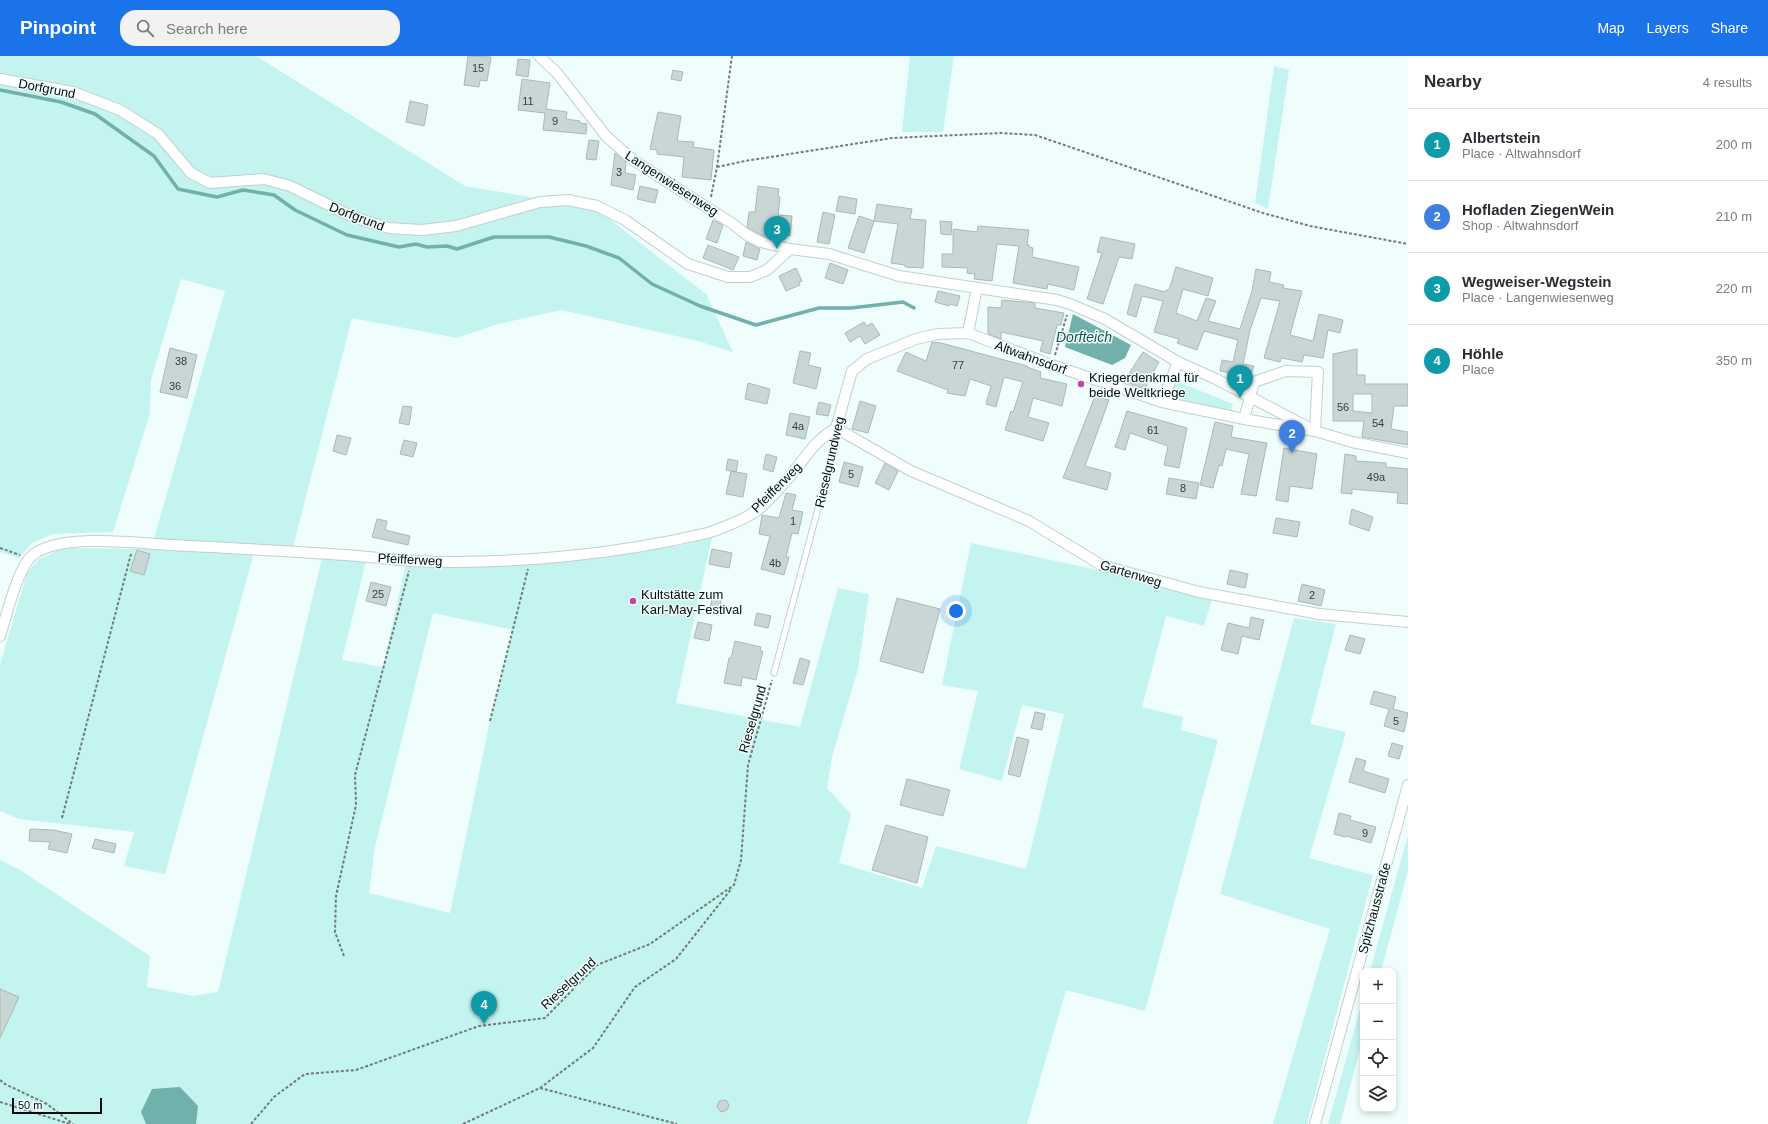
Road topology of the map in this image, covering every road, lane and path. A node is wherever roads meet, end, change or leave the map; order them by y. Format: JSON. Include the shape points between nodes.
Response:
{"nodes":[{"id":1,"x":539,"y":56,"type":"edge"},
{"id":2,"x":732,"y":56,"type":"edge"},
{"id":3,"x":0,"y":79,"type":"edge"},
{"id":4,"x":717,"y":167,"type":"junction"},
{"id":5,"x":708,"y":208,"type":"junction"},
{"id":6,"x":1408,"y":244,"type":"edge"},
{"id":7,"x":790,"y":249,"type":"junction"},
{"id":8,"x":977,"y":288,"type":"junction"},
{"id":9,"x":1070,"y":304,"type":"junction"},
{"id":10,"x":968,"y":334,"type":"junction"},
{"id":11,"x":1178,"y":362,"type":"junction"},
{"id":12,"x":1052,"y":365,"type":"junction"},
{"id":13,"x":1250,"y":398,"type":"junction"},
{"id":14,"x":1162,"y":402,"type":"junction"},
{"id":15,"x":1244,"y":419,"type":"junction"},
{"id":16,"x":836,"y":428,"type":"junction"},
{"id":17,"x":1315,"y":431,"type":"junction"},
{"id":18,"x":1408,"y":453,"type":"edge"},
{"id":19,"x":134,"y":543,"type":"junction"},
{"id":20,"x":0,"y":548,"type":"edge"},
{"id":21,"x":28,"y":558,"type":"junction"},
{"id":22,"x":531,"y":558,"type":"junction"},
{"id":23,"x":412,"y":561,"type":"junction"},
{"id":24,"x":1408,"y":622,"type":"edge"},
{"id":25,"x":0,"y":636,"type":"edge"},
{"id":26,"x":774,"y":673,"type":"joint"},
{"id":27,"x":490,"y":721,"type":"dead end"},
{"id":28,"x":1408,"y":785,"type":"edge"},
{"id":29,"x":62,"y":818,"type":"dead end"},
{"id":30,"x":734,"y":885,"type":"junction"},
{"id":31,"x":344,"y":956,"type":"dead end"},
{"id":32,"x":0,"y":1080,"type":"edge"},
{"id":33,"x":540,"y":1088,"type":"junction"},
{"id":34,"x":0,"y":1102,"type":"edge"},
{"id":35,"x":70,"y":1124,"type":"edge"},
{"id":36,"x":73,"y":1124,"type":"edge"},
{"id":37,"x":251,"y":1124,"type":"edge"},
{"id":38,"x":463,"y":1124,"type":"edge"},
{"id":39,"x":677,"y":1124,"type":"edge"},
{"id":40,"x":1316,"y":1124,"type":"edge"}],
"edges":[{"from":1,"to":5,"type":"street","name":"Langenwiesenweg","via":[[558,73],[606,136],[633,160]]},
{"from":2,"to":4,"type":"path"},
{"from":3,"to":7,"type":"street","name":"Dorfgrund","via":[[73,92],[120,110],[158,134],[191,173],[210,183],[264,179],[290,186],[353,217],[389,228],[422,230],[456,226],[540,202],[568,200],[597,206],[625,220],[688,264],[728,277],[750,277],[767,270]]},
{"from":4,"to":5,"type":"path"},
{"from":4,"to":6,"type":"path","via":[[892,138],[1001,133],[1035,135],[1263,213],[1310,226]]},
{"from":5,"to":7,"type":"street","name":"Langenwiesenweg","via":[[761,242]]},
{"from":7,"to":8,"type":"street","name":"Altwahnsdorf","via":[[829,254],[899,276]]},
{"from":8,"to":9,"type":"street","name":"Altwahnsdorf"},
{"from":8,"to":10,"type":"street"},
{"from":9,"to":11,"type":"street","name":"Altwahnsdorf","via":[[1105,319]]},
{"from":9,"to":12,"type":"path"},
{"from":10,"to":12,"type":"street","name":"Altwahnsdorf"},
{"from":10,"to":16,"type":"street","name":"Rieselgrundweg","via":[[938,334],[916,339],[866,359],[852,371]]},
{"from":11,"to":13,"type":"street","name":"Altwahnsdorf"},
{"from":11,"to":14,"type":"street"},
{"from":12,"to":14,"type":"street","name":"Altwahnsdorf"},
{"from":13,"to":15,"type":"street"},
{"from":13,"to":17,"type":"street","name":"Altwahnsdorf"},
{"from":13,"to":17,"type":"street","via":[[1254,382],[1261,378],[1286,371],[1318,372]]},
{"from":14,"to":15,"type":"street","name":"Altwahnsdorf"},
{"from":15,"to":17,"type":"street","name":"Altwahnsdorf"},
{"from":16,"to":22,"type":"street","name":"Pfeifferweg","via":[[822,436],[792,474],[754,513],[711,532],[662,543],[576,555]]},
{"from":16,"to":24,"type":"street","name":"Gartenweg","via":[[911,471],[1028,521],[1101,565],[1229,598],[1320,614]]},
{"from":16,"to":26,"type":"lane","name":"Rieselgrundweg","via":[[830,464]]},
{"from":17,"to":18,"type":"street","name":"Altwahnsdorf","via":[[1352,442]]},
{"from":19,"to":21,"type":"street","name":"Pfeifferweg","via":[[74,541],[52,545]]},
{"from":19,"to":23,"type":"street","name":"Pfeifferweg","via":[[259,549]]},
{"from":19,"to":29,"type":"path"},
{"from":20,"to":21,"type":"path"},
{"from":21,"to":25,"type":"street"},
{"from":22,"to":23,"type":"street","name":"Pfeifferweg","via":[[486,562]]},
{"from":22,"to":27,"type":"path"},
{"from":23,"to":31,"type":"path","via":[[355,776],[356,805],[336,896],[335,932]]},
{"from":26,"to":30,"type":"path","name":"Rieselgrund","via":[[748,765],[741,860]]},
{"from":28,"to":40,"type":"street","name":"Spitzhausstraße"},
{"from":30,"to":33,"type":"path","via":[[676,959],[635,987],[593,1048]]},
{"from":30,"to":37,"type":"path","name":"Rieselgrund","via":[[650,944],[597,965],[545,1018],[479,1026],[356,1070],[305,1074],[274,1097]]},
{"from":32,"to":36,"type":"path","via":[[47,1104]]},
{"from":33,"to":38,"type":"path"},
{"from":33,"to":39,"type":"path"},
{"from":34,"to":35,"type":"path"}]}
